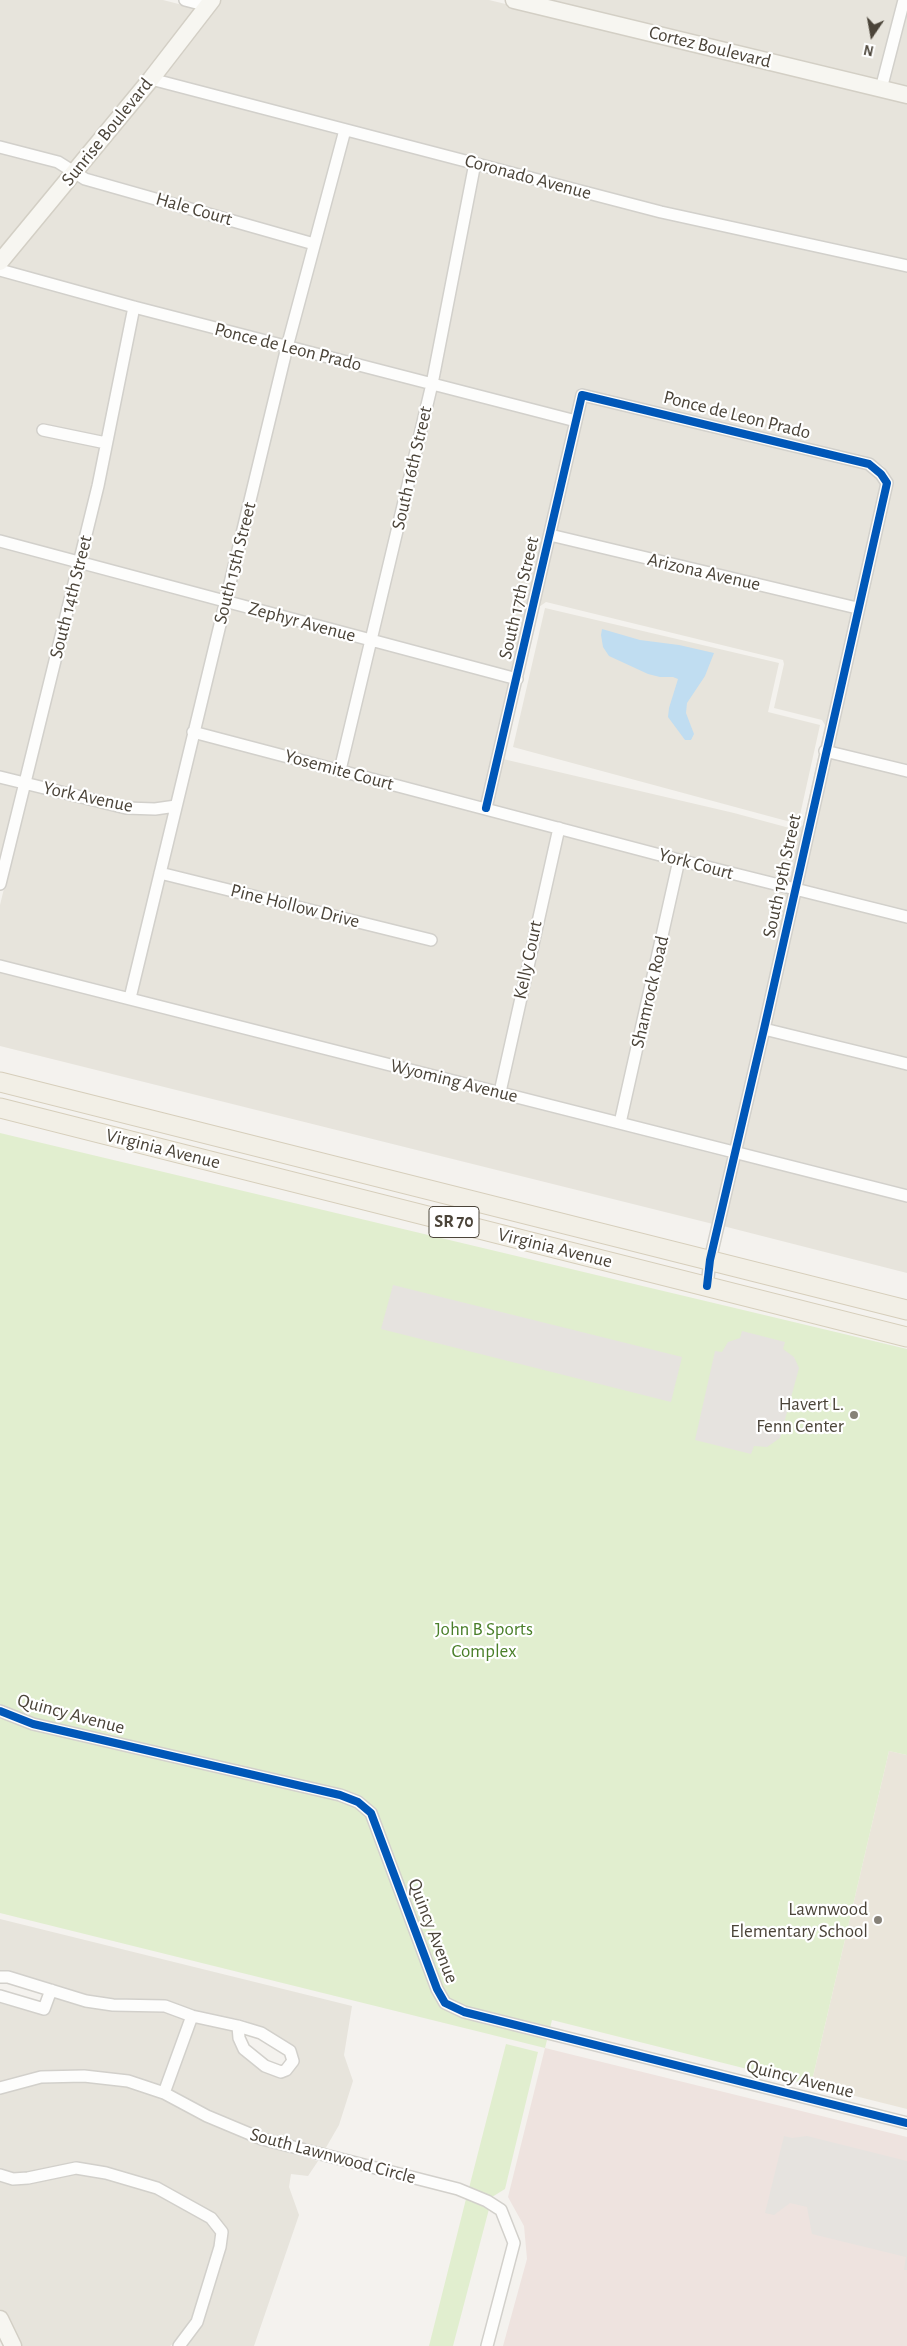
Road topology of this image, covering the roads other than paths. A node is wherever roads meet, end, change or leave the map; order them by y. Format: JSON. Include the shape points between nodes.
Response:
{"nodes":[{"id":1,"x":185,"y":0,"type":"edge"},
{"id":2,"x":514,"y":0,"type":"edge"},
{"id":3,"x":904,"y":0,"type":"edge"},
{"id":4,"x":210,"y":3,"type":"edge"},
{"id":5,"x":151,"y":79,"type":"junction"},
{"id":6,"x":881,"y":88,"type":"junction"},
{"id":7,"x":907,"y":95,"type":"edge"},
{"id":8,"x":345,"y":130,"type":"junction"},
{"id":9,"x":0,"y":147,"type":"edge"},
{"id":10,"x":475,"y":163,"type":"junction"},
{"id":11,"x":74,"y":173,"type":"junction"},
{"id":12,"x":314,"y":244,"type":"junction"},
{"id":13,"x":0,"y":262,"type":"edge"},
{"id":14,"x":907,"y":266,"type":"edge"},
{"id":15,"x":0,"y":270,"type":"edge"},
{"id":16,"x":134,"y":307,"type":"junction"},
{"id":17,"x":287,"y":347,"type":"junction"},
{"id":18,"x":432,"y":384,"type":"junction"},
{"id":19,"x":582,"y":395,"type":"joint"},
{"id":20,"x":576,"y":421,"type":"junction"},
{"id":21,"x":43,"y":430,"type":"dead end"},
{"id":22,"x":106,"y":443,"type":"junction"},
{"id":23,"x":881,"y":474,"type":"joint"},
{"id":24,"x":550,"y":535,"type":"junction"},
{"id":25,"x":0,"y":542,"type":"edge"},
{"id":26,"x":79,"y":563,"type":"junction"},
{"id":27,"x":226,"y":601,"type":"junction"},
{"id":28,"x":857,"y":608,"type":"junction"},
{"id":29,"x":371,"y":640,"type":"junction"},
{"id":30,"x":517,"y":679,"type":"junction"},
{"id":31,"x":193,"y":732,"type":"junction"},
{"id":32,"x":825,"y":751,"type":"junction"},
{"id":33,"x":340,"y":770,"type":"junction"},
{"id":34,"x":907,"y":770,"type":"edge"},
{"id":35,"x":0,"y":777,"type":"edge"},
{"id":36,"x":25,"y":783,"type":"junction"},
{"id":37,"x":176,"y":806,"type":"junction"},
{"id":38,"x":486,"y":808,"type":"junction"},
{"id":39,"x":559,"y":828,"type":"junction"},
{"id":40,"x":679,"y":860,"type":"junction"},
{"id":41,"x":160,"y":873,"type":"junction"},
{"id":42,"x":0,"y":884,"type":"edge"},
{"id":43,"x":795,"y":890,"type":"junction"},
{"id":44,"x":907,"y":917,"type":"edge"},
{"id":45,"x":430,"y":940,"type":"dead end"},
{"id":46,"x":0,"y":966,"type":"edge"},
{"id":47,"x":130,"y":998,"type":"junction"},
{"id":48,"x":764,"y":1029,"type":"junction"},
{"id":49,"x":907,"y":1064,"type":"edge"},
{"id":50,"x":0,"y":1082,"type":"edge"},
{"id":51,"x":500,"y":1092,"type":"junction"},
{"id":52,"x":0,"y":1108,"type":"edge"},
{"id":53,"x":620,"y":1123,"type":"junction"},
{"id":54,"x":181,"y":1140,"type":"junction"},
{"id":55,"x":735,"y":1154,"type":"junction"},
{"id":56,"x":907,"y":1196,"type":"edge"},
{"id":57,"x":710,"y":1260,"type":"junction"},
{"id":58,"x":707,"y":1286,"type":"junction"},
{"id":59,"x":907,"y":1310,"type":"edge"},
{"id":60,"x":907,"y":1337,"type":"edge"},
{"id":61,"x":0,"y":1711,"type":"edge"},
{"id":62,"x":0,"y":1977,"type":"edge"},
{"id":63,"x":51,"y":1990,"type":"junction"},
{"id":64,"x":0,"y":1996,"type":"edge"},
{"id":65,"x":192,"y":2016,"type":"junction"},
{"id":66,"x":238,"y":2026,"type":"junction"},
{"id":67,"x":0,"y":2088,"type":"edge"},
{"id":68,"x":164,"y":2093,"type":"junction"},
{"id":69,"x":907,"y":2122,"type":"edge"},
{"id":70,"x":0,"y":2175,"type":"edge"},
{"id":71,"x":0,"y":2319,"type":"edge"},
{"id":72,"x":13,"y":2346,"type":"edge"},
{"id":73,"x":179,"y":2346,"type":"edge"},
{"id":74,"x":487,"y":2346,"type":"edge"}],
"edges":[{"from":1,"to":4,"type":"street"},
{"from":2,"to":6,"type":"street","name":"Cortez Boulevard"},
{"from":3,"to":6,"type":"street"},
{"from":4,"to":5,"type":"street","name":"Sunrise Boulevard"},
{"from":5,"to":8,"type":"street","name":"Coronado Avenue"},
{"from":5,"to":11,"type":"street","name":"Sunrise Boulevard"},
{"from":6,"to":7,"type":"street","name":"Cortez Boulevard"},
{"from":8,"to":10,"type":"street","name":"Coronado Avenue"},
{"from":8,"to":12,"type":"street","name":"South 15th Street"},
{"from":9,"to":11,"type":"street","name":"Hale Court","via":[[58,162]]},
{"from":10,"to":14,"type":"street","name":"Coronado Avenue","via":[[661,212]]},
{"from":10,"to":18,"type":"street","name":"South 16th Street"},
{"from":11,"to":12,"type":"street","name":"Hale Court","via":[[85,179]]},
{"from":11,"to":13,"type":"street","name":"Sunrise Boulevard"},
{"from":12,"to":17,"type":"street","name":"South 15th Street"},
{"from":15,"to":16,"type":"street","name":"Ponce de Leon Prado"},
{"from":16,"to":17,"type":"street","name":"Ponce de Leon Prado"},
{"from":16,"to":22,"type":"street","name":"South 14th Street"},
{"from":17,"to":18,"type":"street","name":"Ponce de Leon Prado"},
{"from":17,"to":27,"type":"street","name":"South 15th Street"},
{"from":18,"to":20,"type":"street","name":"Ponce de Leon Prado"},
{"from":18,"to":29,"type":"street","name":"South 16th Street"},
{"from":19,"to":20,"type":"street","name":"South 17th Street"},
{"from":19,"to":23,"type":"street","name":"Ponce de Leon Prado","via":[[868,464]]},
{"from":20,"to":24,"type":"street","name":"South 17th Street"},
{"from":21,"to":22,"type":"street"},
{"from":22,"to":26,"type":"street","name":"South 14th Street"},
{"from":23,"to":28,"type":"street","name":"South 19th Street","via":[[887,482]]},
{"from":24,"to":28,"type":"street","name":"Arizona Avenue"},
{"from":24,"to":30,"type":"street","name":"South 17th Street"},
{"from":25,"to":26,"type":"street","name":"Zephyr Avenue"},
{"from":26,"to":27,"type":"street","name":"Zephyr Avenue"},
{"from":26,"to":36,"type":"street","name":"South 14th Street"},
{"from":27,"to":29,"type":"street","name":"Zephyr Avenue"},
{"from":27,"to":31,"type":"street","name":"South 15th Street"},
{"from":28,"to":32,"type":"street","name":"South 19th Street"},
{"from":29,"to":30,"type":"street","name":"Zephyr Avenue"},
{"from":29,"to":33,"type":"street","name":"South 16th Street"},
{"from":30,"to":38,"type":"street","name":"South 17th Street"},
{"from":31,"to":33,"type":"street","name":"Yosemite Court"},
{"from":31,"to":37,"type":"street","name":"South 15th Street"},
{"from":32,"to":34,"type":"street"},
{"from":32,"to":43,"type":"street","name":"South 19th Street"},
{"from":33,"to":38,"type":"street","name":"Yosemite Court"},
{"from":35,"to":36,"type":"street","name":"York Avenue"},
{"from":36,"to":37,"type":"street","name":"York Avenue","via":[[126,808]]},
{"from":36,"to":42,"type":"street","name":"South 14th Street"},
{"from":37,"to":41,"type":"street","name":"South 15th Street"},
{"from":38,"to":39,"type":"street","name":"York Court"},
{"from":39,"to":40,"type":"street","name":"York Court"},
{"from":39,"to":51,"type":"street","name":"Kelly Court"},
{"from":40,"to":43,"type":"street","name":"York Court"},
{"from":40,"to":53,"type":"street","name":"Shamrock Road"},
{"from":41,"to":45,"type":"street","name":"Pine Hollow Drive"},
{"from":41,"to":47,"type":"street","name":"South 15th Street"},
{"from":43,"to":44,"type":"street","name":"York Court"},
{"from":43,"to":48,"type":"street","name":"South 19th Street"},
{"from":46,"to":47,"type":"street","name":"Wyoming Avenue"},
{"from":47,"to":51,"type":"street","name":"Wyoming Avenue"},
{"from":48,"to":49,"type":"street"},
{"from":48,"to":55,"type":"street","name":"South 19th Street"},
{"from":50,"to":54,"type":"main road","name":"Virginia Avenue","number":"SR 70"},
{"from":51,"to":53,"type":"street","name":"Wyoming Avenue"},
{"from":52,"to":54,"type":"main road","name":"Virginia Avenue","number":"SR 70"},
{"from":53,"to":55,"type":"street","name":"Wyoming Avenue"},
{"from":54,"to":57,"type":"main road","name":"Virginia Avenue","number":"SR 70"},
{"from":54,"to":58,"type":"main road","name":"Virginia Avenue","number":"SR 70"},
{"from":55,"to":56,"type":"street","name":"Wyoming Avenue"},
{"from":55,"to":57,"type":"street","name":"South 19th Street"},
{"from":57,"to":58,"type":"street","name":"South 19th Street"},
{"from":57,"to":59,"type":"main road","name":"Virginia Avenue","number":"SR 70"},
{"from":58,"to":60,"type":"main road","name":"Virginia Avenue","number":"SR 70"},
{"from":61,"to":69,"type":"street","name":"Quincy Avenue","via":[[34,1724],[358,1802],[371,1813],[437,1990],[445,2003],[464,2012]]},
{"from":62,"to":63,"type":"street"},
{"from":63,"to":64,"type":"street","via":[[44,2009]]},
{"from":63,"to":65,"type":"street","via":[[86,2001],[165,2006]]},
{"from":65,"to":66,"type":"street"},
{"from":65,"to":68,"type":"street"},
{"from":66,"to":66,"type":"street","via":[[238,2038],[244,2049],[265,2066],[281,2072],[293,2061],[290,2051],[261,2033]]},
{"from":67,"to":68,"type":"street","name":"South Lawnwood Circle","via":[[41,2077],[84,2076],[128,2081]]},
{"from":68,"to":74,"type":"street","name":"South Lawnwood Circle","via":[[207,2116],[262,2139],[458,2189],[501,2210],[514,2244]]},
{"from":70,"to":73,"type":"street","via":[[13,2179],[28,2178],[76,2168],[106,2173],[157,2188],[211,2218],[222,2232],[220,2247],[197,2322]]},
{"from":71,"to":72,"type":"street"}]}
